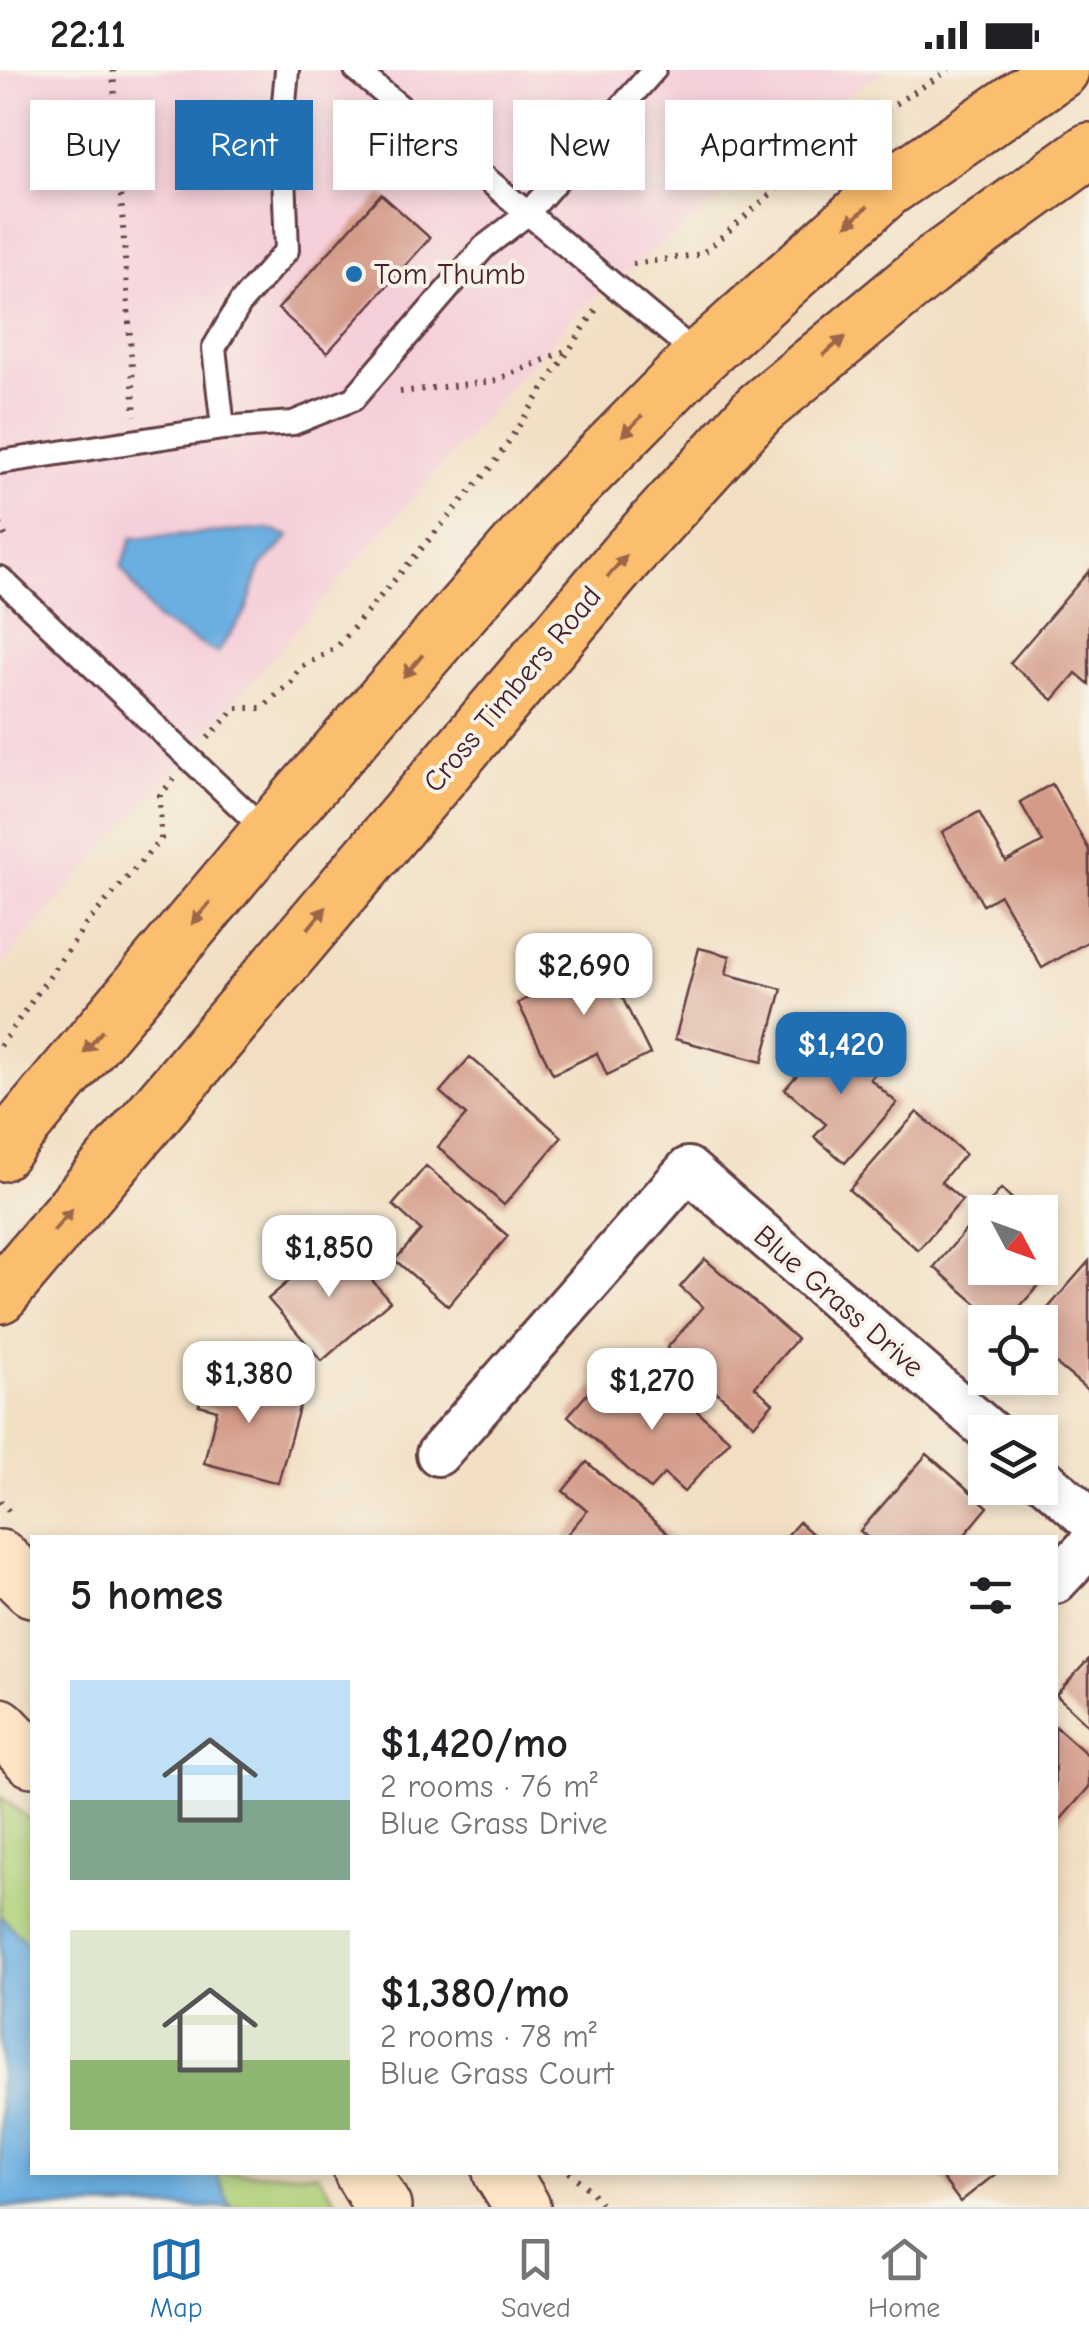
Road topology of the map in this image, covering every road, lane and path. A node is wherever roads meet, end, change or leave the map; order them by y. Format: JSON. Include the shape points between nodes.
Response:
{"nodes":[{"id":1,"x":113,"y":70,"type":"edge"},
{"id":2,"x":287,"y":70,"type":"edge"},
{"id":3,"x":356,"y":70,"type":"edge"},
{"id":4,"x":654,"y":70,"type":"edge"},
{"id":5,"x":949,"y":70,"type":"edge"},
{"id":6,"x":1061,"y":70,"type":"edge"},
{"id":7,"x":1089,"y":151,"type":"edge"},
{"id":8,"x":527,"y":214,"type":"junction"},
{"id":9,"x":614,"y":288,"type":"junction"},
{"id":10,"x":700,"y":357,"type":"junction"},
{"id":11,"x":759,"y":408,"type":"junction"},
{"id":12,"x":224,"y":428,"type":"junction"},
{"id":13,"x":136,"y":442,"type":"junction"},
{"id":14,"x":0,"y":462,"type":"edge"},
{"id":15,"x":0,"y":524,"type":"edge"},
{"id":16,"x":6,"y":538,"type":"dead end"},
{"id":17,"x":0,"y":578,"type":"edge"},
{"id":18,"x":190,"y":760,"type":"junction"},
{"id":19,"x":268,"y":833,"type":"junction"},
{"id":20,"x":0,"y":1046,"type":"edge"},
{"id":21,"x":0,"y":1153,"type":"edge"},
{"id":22,"x":0,"y":1294,"type":"edge"},
{"id":23,"x":971,"y":1415,"type":"edge"},
{"id":24,"x":438,"y":1454,"type":"dead end"},
{"id":25,"x":1058,"y":1491,"type":"edge"},
{"id":26,"x":1089,"y":1518,"type":"edge"},
{"id":27,"x":1089,"y":1546,"type":"edge"},
{"id":28,"x":0,"y":1558,"type":"edge"},
{"id":29,"x":1058,"y":1579,"type":"edge"},
{"id":30,"x":30,"y":1587,"type":"edge"},
{"id":31,"x":0,"y":1726,"type":"edge"},
{"id":32,"x":30,"y":1757,"type":"edge"},
{"id":33,"x":364,"y":2175,"type":"edge"},
{"id":34,"x":503,"y":2175,"type":"edge"},
{"id":35,"x":572,"y":2175,"type":"edge"},
{"id":36,"x":383,"y":2207,"type":"edge"},
{"id":37,"x":522,"y":2207,"type":"edge"},
{"id":38,"x":602,"y":2207,"type":"edge"}],
"edges":[{"from":1,"to":13,"type":"path"},
{"from":2,"to":12,"type":"lane","via":[[287,250],[241,302],[214,348]]},
{"from":3,"to":8,"type":"lane"},
{"from":4,"to":8,"type":"lane"},
{"from":5,"to":9,"type":"path","via":[[781,185],[702,254],[630,264]]},
{"from":6,"to":10,"type":"main road","one_way":true,"via":[[887,189]]},
{"from":11,"to":7,"type":"main road","name":"Cross Timbers Road","one_way":true,"via":[[940,258]]},
{"from":8,"to":9,"type":"lane"},
{"from":8,"to":12,"type":"lane","via":[[484,247],[352,399],[293,423]]},
{"from":9,"to":10,"type":"lane"},
{"from":9,"to":18,"type":"path","via":[[493,464],[338,647],[301,668],[262,708],[236,708]]},
{"from":10,"to":11,"type":"main road"},
{"from":10,"to":19,"type":"main road","one_way":true,"via":[[556,503]]},
{"from":22,"to":11,"type":"main road","name":"Cross Timbers Road","one_way":true,"via":[[601,584]]},
{"from":12,"to":13,"type":"lane"},
{"from":13,"to":14,"type":"lane"},
{"from":15,"to":16,"type":"path"},
{"from":17,"to":18,"type":"lane"},
{"from":18,"to":19,"type":"lane"},
{"from":18,"to":20,"type":"path","via":[[160,796],[160,839],[88,922]]},
{"from":19,"to":21,"type":"main road","one_way":true},
{"from":23,"to":24,"type":"street","name":"Blue Grass Drive","via":[[688,1168]]},
{"from":25,"to":26,"type":"street"},
{"from":27,"to":29,"type":"street"},
{"from":28,"to":30,"type":"main road"},
{"from":31,"to":32,"type":"main road"},
{"from":33,"to":36,"type":"main road"},
{"from":34,"to":37,"type":"main road"},
{"from":35,"to":38,"type":"path"}]}
